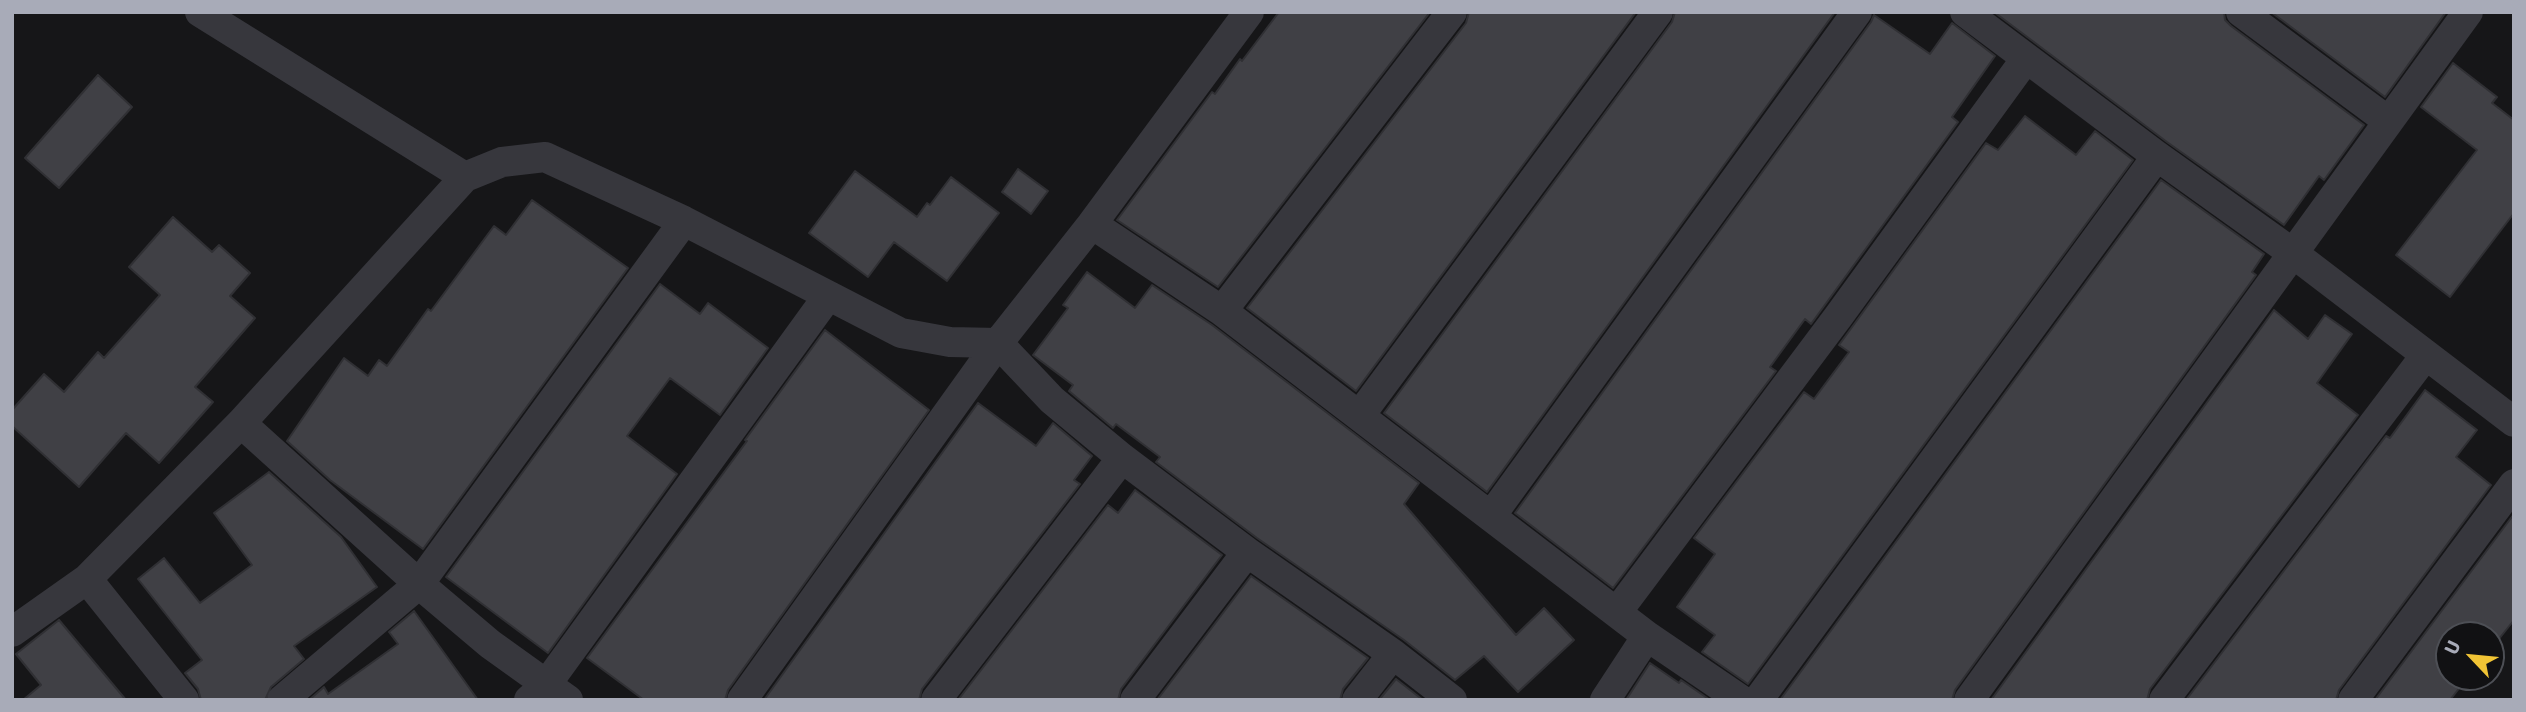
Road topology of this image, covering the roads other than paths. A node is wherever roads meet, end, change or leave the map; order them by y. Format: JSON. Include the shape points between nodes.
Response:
{"nodes":[{"id":1,"x":200,"y":12,"type":"edge"},
{"id":2,"x":1249,"y":12,"type":"edge"},
{"id":3,"x":1452,"y":12,"type":"edge"},
{"id":4,"x":1658,"y":12,"type":"edge"},
{"id":5,"x":1857,"y":12,"type":"edge"},
{"id":6,"x":1965,"y":12,"type":"edge"},
{"id":7,"x":2241,"y":12,"type":"edge"},
{"id":8,"x":2468,"y":12,"type":"edge"},
{"id":9,"x":2025,"y":60,"type":"junction"},
{"id":10,"x":2388,"y":121,"type":"junction"},
{"id":11,"x":2157,"y":156,"type":"junction"},
{"id":12,"x":465,"y":177,"type":"junction"},
{"id":13,"x":684,"y":221,"type":"junction"},
{"id":14,"x":1091,"y":224,"type":"junction"},
{"id":15,"x":2294,"y":254,"type":"junction"},
{"id":16,"x":828,"y":296,"type":"junction"},
{"id":17,"x":1222,"y":311,"type":"junction"},
{"id":18,"x":998,"y":343,"type":"junction"},
{"id":19,"x":2426,"y":356,"type":"junction"},
{"id":20,"x":1360,"y":415,"type":"junction"},
{"id":21,"x":2514,"y":422,"type":"edge"},
{"id":22,"x":241,"y":424,"type":"junction"},
{"id":23,"x":1122,"y":458,"type":"junction"},
{"id":24,"x":2514,"y":484,"type":"edge"},
{"id":25,"x":1491,"y":516,"type":"junction"},
{"id":26,"x":1247,"y":552,"type":"junction"},
{"id":27,"x":87,"y":579,"type":"junction"},
{"id":28,"x":419,"y":584,"type":"junction"},
{"id":29,"x":1617,"y":612,"type":"junction"},
{"id":30,"x":12,"y":632,"type":"edge"},
{"id":31,"x":1647,"y":636,"type":"junction"},
{"id":32,"x":1392,"y":654,"type":"junction"},
{"id":33,"x":547,"y":695,"type":"edge"},
{"id":34,"x":184,"y":700,"type":"edge"},
{"id":35,"x":282,"y":700,"type":"edge"},
{"id":36,"x":742,"y":700,"type":"edge"},
{"id":37,"x":936,"y":700,"type":"edge"},
{"id":38,"x":1135,"y":700,"type":"edge"},
{"id":39,"x":1357,"y":700,"type":"edge"},
{"id":40,"x":1452,"y":700,"type":"edge"},
{"id":41,"x":1605,"y":700,"type":"edge"},
{"id":42,"x":1741,"y":700,"type":"edge"},
{"id":43,"x":1758,"y":700,"type":"edge"},
{"id":44,"x":1969,"y":700,"type":"edge"},
{"id":45,"x":2164,"y":700,"type":"edge"},
{"id":46,"x":2353,"y":700,"type":"edge"}],
"edges":[{"from":1,"to":12,"type":"street"},
{"from":2,"to":14,"type":"street"},
{"from":3,"to":17,"type":"street"},
{"from":4,"to":20,"type":"street"},
{"from":5,"to":25,"type":"street"},
{"from":6,"to":9,"type":"street"},
{"from":7,"to":10,"type":"street"},
{"from":8,"to":10,"type":"street"},
{"from":9,"to":11,"type":"street"},
{"from":9,"to":29,"type":"street"},
{"from":10,"to":15,"type":"street"},
{"from":11,"to":15,"type":"street"},
{"from":11,"to":43,"type":"street"},
{"from":12,"to":13,"type":"street","via":[[502,162],[545,157]]},
{"from":12,"to":22,"type":"street"},
{"from":13,"to":16,"type":"street"},
{"from":13,"to":28,"type":"street"},
{"from":14,"to":17,"type":"street"},
{"from":14,"to":18,"type":"street"},
{"from":15,"to":19,"type":"street"},
{"from":15,"to":44,"type":"street"},
{"from":16,"to":18,"type":"street","via":[[901,333],[950,342]]},
{"from":16,"to":33,"type":"street"},
{"from":17,"to":20,"type":"street"},
{"from":18,"to":23,"type":"street","via":[[1052,400]]},
{"from":18,"to":36,"type":"street"},
{"from":19,"to":21,"type":"street"},
{"from":19,"to":45,"type":"street"},
{"from":20,"to":25,"type":"street"},
{"from":22,"to":27,"type":"street"},
{"from":22,"to":28,"type":"street"},
{"from":23,"to":26,"type":"street"},
{"from":23,"to":37,"type":"street"},
{"from":24,"to":46,"type":"street"},
{"from":25,"to":29,"type":"street"},
{"from":26,"to":32,"type":"street"},
{"from":26,"to":38,"type":"street"},
{"from":27,"to":30,"type":"street"},
{"from":27,"to":34,"type":"street"},
{"from":28,"to":33,"type":"street"},
{"from":28,"to":35,"type":"street"},
{"from":29,"to":31,"type":"street"},
{"from":31,"to":41,"type":"street"},
{"from":31,"to":42,"type":"street"},
{"from":32,"to":39,"type":"street"},
{"from":32,"to":40,"type":"street"}]}
